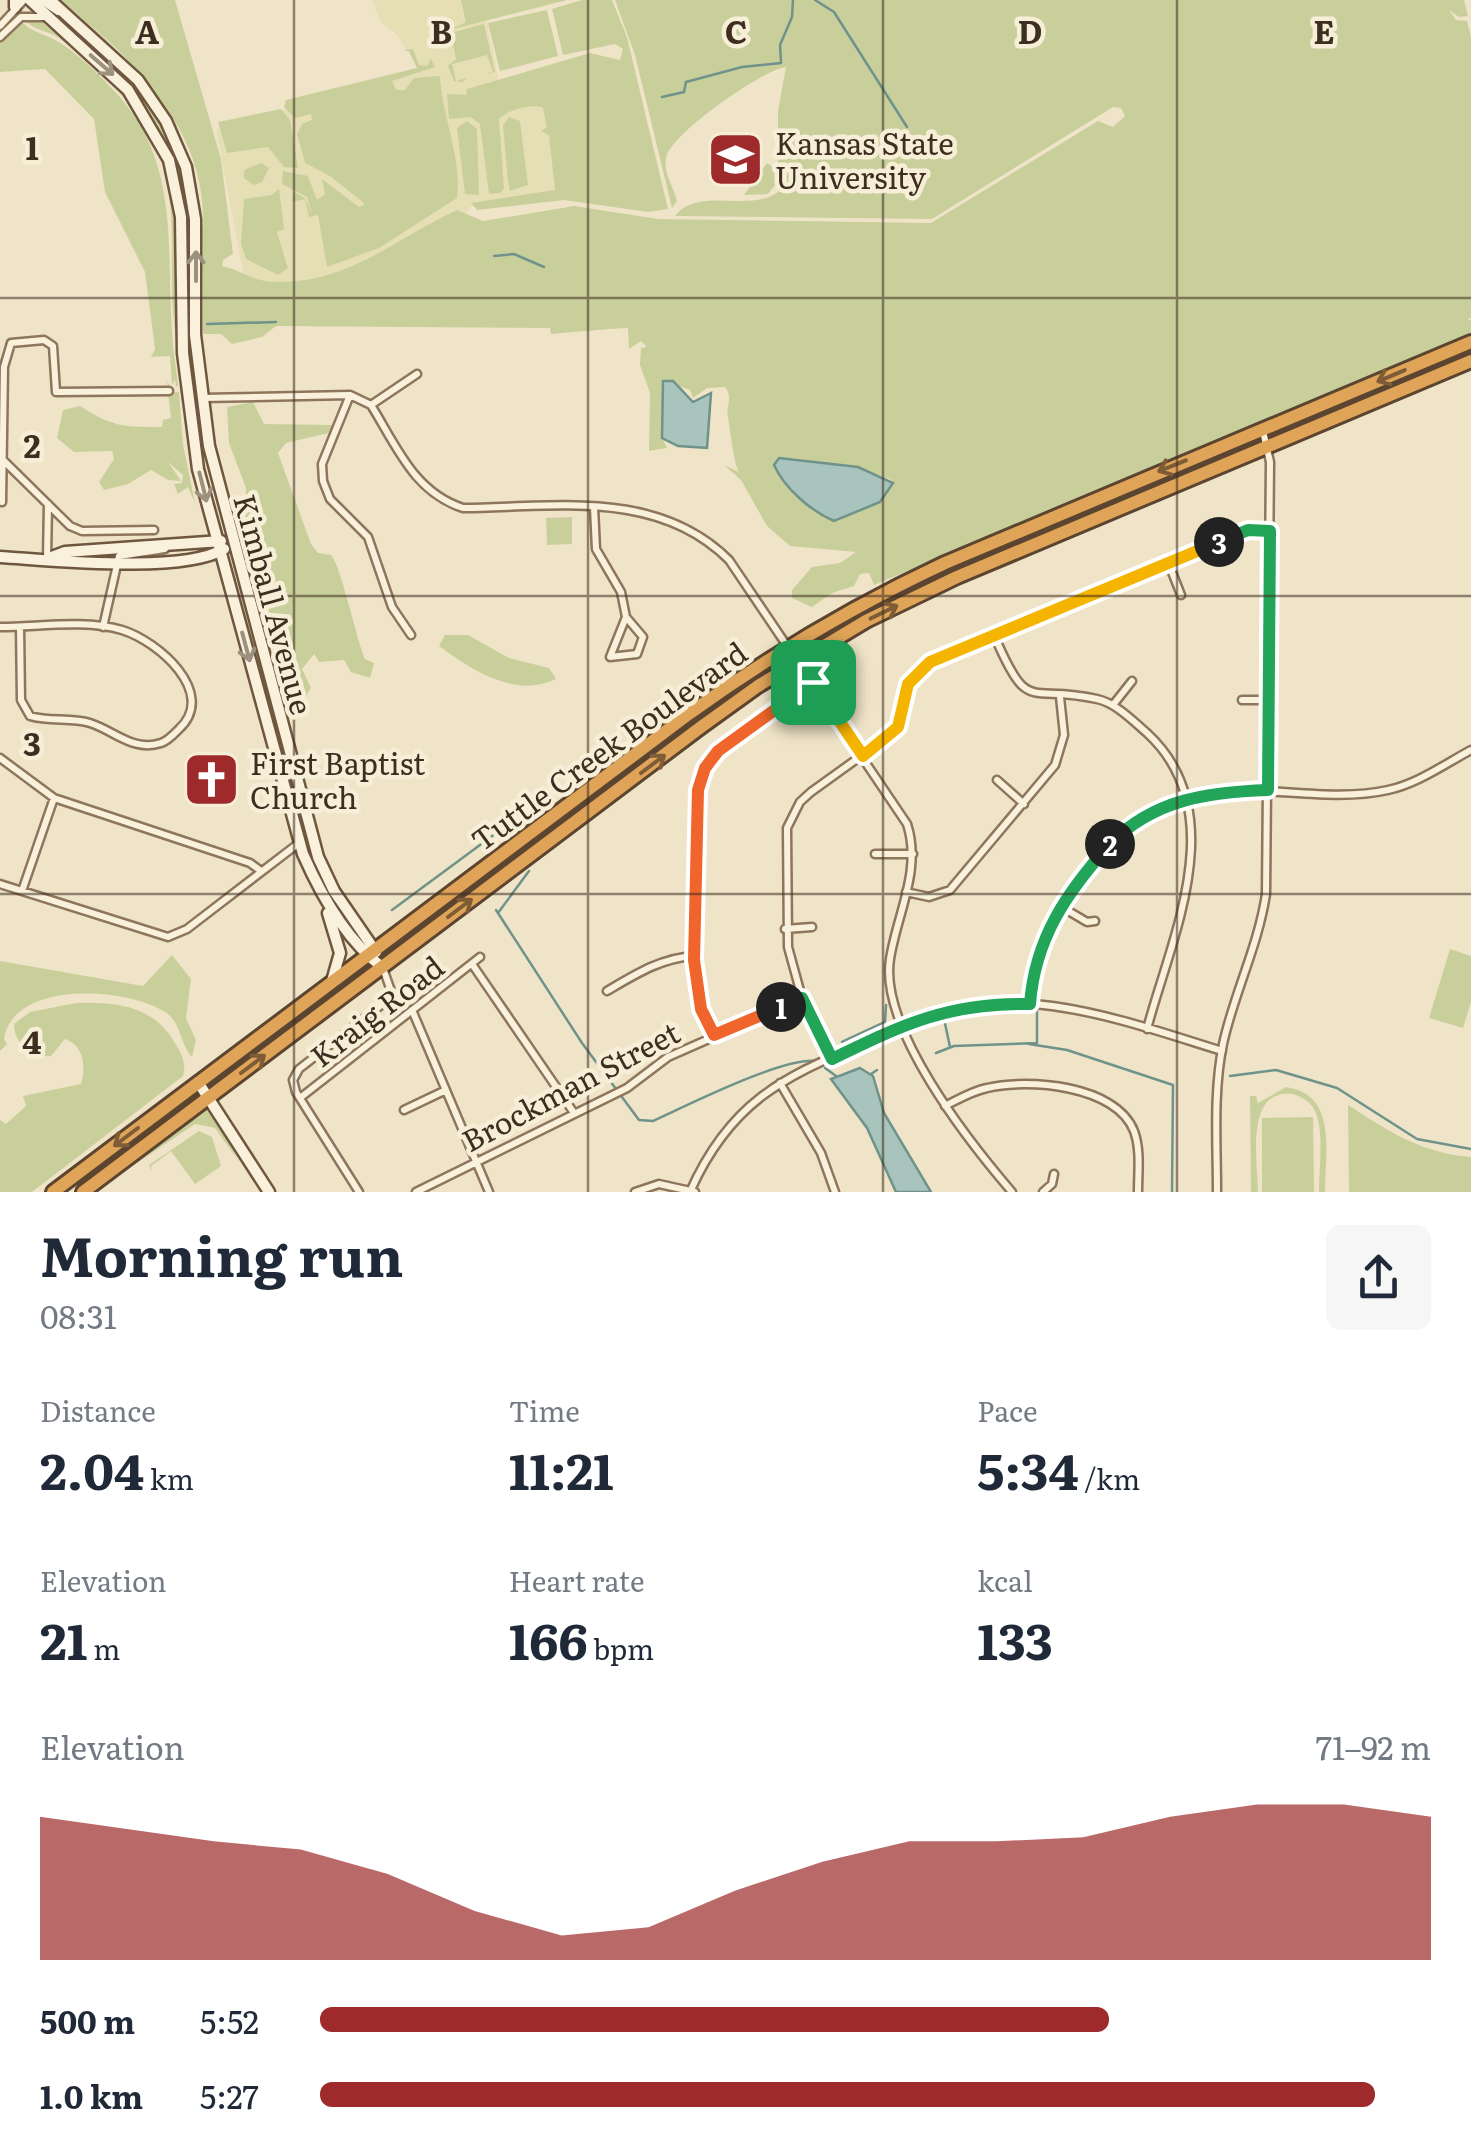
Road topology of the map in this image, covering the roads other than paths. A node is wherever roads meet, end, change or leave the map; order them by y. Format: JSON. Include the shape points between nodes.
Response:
{"nodes":[{"id":1,"x":40,"y":0,"type":"edge"},
{"id":2,"x":50,"y":0,"type":"edge"},
{"id":3,"x":21,"y":2,"type":"edge"},
{"id":4,"x":68,"y":17,"type":"junction"},
{"id":5,"x":48,"y":18,"type":"junction"},
{"id":6,"x":0,"y":26,"type":"edge"},
{"id":7,"x":0,"y":38,"type":"edge"},
{"id":8,"x":181,"y":298,"type":"junction"},
{"id":9,"x":1471,"y":342,"type":"edge"},
{"id":10,"x":1471,"y":361,"type":"edge"},
{"id":11,"x":416,"y":374,"type":"dead end"},
{"id":12,"x":168,"y":390,"type":"dead end"},
{"id":13,"x":350,"y":394,"type":"junction"},
{"id":14,"x":201,"y":398,"type":"junction"},
{"id":15,"x":371,"y":404,"type":"junction"},
{"id":16,"x":1262,"y":429,"type":"junction"},
{"id":17,"x":1269,"y":446,"type":"junction"},
{"id":18,"x":2,"y":460,"type":"edge"},
{"id":19,"x":2,"y":502,"type":"edge"},
{"id":20,"x":48,"y":502,"type":"junction"},
{"id":21,"x":594,"y":506,"type":"junction"},
{"id":22,"x":154,"y":530,"type":"dead end"},
{"id":23,"x":1270,"y":531,"type":"junction"},
{"id":24,"x":232,"y":542,"type":"junction"},
{"id":25,"x":178,"y":545,"type":"junction"},
{"id":26,"x":219,"y":546,"type":"junction"},
{"id":27,"x":0,"y":557,"type":"edge"},
{"id":28,"x":48,"y":558,"type":"junction"},
{"id":29,"x":117,"y":562,"type":"junction"},
{"id":30,"x":1168,"y":562,"type":"junction"},
{"id":31,"x":1181,"y":595,"type":"dead end"},
{"id":32,"x":626,"y":617,"type":"junction"},
{"id":33,"x":0,"y":627,"type":"edge"},
{"id":34,"x":20,"y":627,"type":"junction"},
{"id":35,"x":102,"y":627,"type":"junction"},
{"id":36,"x":411,"y":634,"type":"dead end"},
{"id":37,"x":994,"y":635,"type":"junction"},
{"id":38,"x":789,"y":646,"type":"junction"},
{"id":39,"x":799,"y":660,"type":"junction"},
{"id":40,"x":1132,"y":681,"type":"dead end"},
{"id":41,"x":813,"y":682,"type":"junction"},
{"id":42,"x":1060,"y":697,"type":"junction"},
{"id":43,"x":1242,"y":700,"type":"dead end"},
{"id":44,"x":1267,"y":700,"type":"junction"},
{"id":45,"x":1113,"y":706,"type":"junction"},
{"id":46,"x":1471,"y":750,"type":"edge"},
{"id":47,"x":863,"y":756,"type":"junction"},
{"id":48,"x":0,"y":758,"type":"edge"},
{"id":49,"x":996,"y":780,"type":"dead end"},
{"id":50,"x":1268,"y":790,"type":"junction"},
{"id":51,"x":54,"y":798,"type":"junction"},
{"id":52,"x":1186,"y":798,"type":"junction"},
{"id":53,"x":1024,"y":804,"type":"junction"},
{"id":54,"x":310,"y":834,"type":"junction"},
{"id":55,"x":300,"y":843,"type":"junction"},
{"id":56,"x":875,"y":854,"type":"dead end"},
{"id":57,"x":913,"y":854,"type":"junction"},
{"id":58,"x":261,"y":871,"type":"junction"},
{"id":59,"x":0,"y":884,"type":"edge"},
{"id":60,"x":319,"y":888,"type":"junction"},
{"id":61,"x":22,"y":891,"type":"junction"},
{"id":62,"x":906,"y":892,"type":"junction"},
{"id":63,"x":1060,"y":906,"type":"junction"},
{"id":64,"x":1095,"y":921,"type":"dead end"},
{"id":65,"x":812,"y":927,"type":"dead end"},
{"id":66,"x":785,"y":929,"type":"junction"},
{"id":67,"x":371,"y":952,"type":"junction"},
{"id":68,"x":694,"y":956,"type":"junction"},
{"id":69,"x":480,"y":957,"type":"dead end"},
{"id":70,"x":472,"y":964,"type":"junction"},
{"id":71,"x":382,"y":967,"type":"junction"},
{"id":72,"x":331,"y":983,"type":"junction"},
{"id":73,"x":607,"y":990,"type":"dead end"},
{"id":74,"x":802,"y":998,"type":"junction"},
{"id":75,"x":1030,"y":1004,"type":"junction"},
{"id":76,"x":412,"y":1010,"type":"junction"},
{"id":77,"x":903,"y":1025,"type":"junction"},
{"id":78,"x":1147,"y":1029,"type":"junction"},
{"id":79,"x":714,"y":1035,"type":"junction"},
{"id":80,"x":1222,"y":1052,"type":"junction"},
{"id":81,"x":832,"y":1059,"type":"junction"},
{"id":82,"x":198,"y":1082,"type":"junction"},
{"id":83,"x":780,"y":1084,"type":"junction"},
{"id":84,"x":446,"y":1090,"type":"junction"},
{"id":85,"x":208,"y":1098,"type":"junction"},
{"id":86,"x":300,"y":1098,"type":"junction"},
{"id":87,"x":945,"y":1106,"type":"junction"},
{"id":88,"x":404,"y":1110,"type":"dead end"},
{"id":89,"x":574,"y":1113,"type":"junction"},
{"id":90,"x":476,"y":1162,"type":"junction"},
{"id":91,"x":1054,"y":1174,"type":"dead end"},
{"id":92,"x":692,"y":1191,"type":"edge"},
{"id":93,"x":53,"y":1192,"type":"edge"},
{"id":94,"x":84,"y":1192,"type":"edge"},
{"id":95,"x":269,"y":1192,"type":"edge"},
{"id":96,"x":359,"y":1192,"type":"edge"},
{"id":97,"x":416,"y":1192,"type":"edge"},
{"id":98,"x":489,"y":1192,"type":"edge"},
{"id":99,"x":635,"y":1192,"type":"edge"},
{"id":100,"x":835,"y":1192,"type":"edge"},
{"id":101,"x":1012,"y":1192,"type":"edge"},
{"id":102,"x":1043,"y":1192,"type":"edge"},
{"id":103,"x":1138,"y":1192,"type":"edge"},
{"id":104,"x":1217,"y":1192,"type":"edge"}],
"edges":[{"from":1,"to":4,"type":"street"},
{"from":2,"to":4,"type":"main road","name":"Kimball Avenue"},
{"from":3,"to":5,"type":"main road","name":"Kimball Avenue"},
{"from":3,"to":6,"type":"street"},
{"from":14,"to":4,"type":"main road","name":"Kimball Avenue","one_way":true,"via":[[195,219],[186,166],[146,90]]},
{"from":5,"to":7,"type":"street","via":[[20,17]]},
{"from":5,"to":8,"type":"main road","name":"Kimball Avenue","one_way":true,"via":[[128,90],[163,146],[179,199]]},
{"from":8,"to":14,"type":"main road","via":[[194,393]]},
{"from":8,"to":26,"type":"main road","name":"Kimball Avenue","one_way":true,"via":[[194,450]]},
{"from":9,"to":16,"type":"highway","name":"Tuttle Creek Boulevard","one_way":true},
{"from":10,"to":17,"type":"highway","name":"Tuttle Creek Boulevard"},
{"from":11,"to":15,"type":"street"},
{"from":12,"to":18,"type":"street","via":[[56,392],[53,346],[17,340],[5,349]]},
{"from":13,"to":14,"type":"street"},
{"from":13,"to":15,"type":"street"},
{"from":13,"to":36,"type":"street","via":[[322,464],[322,481],[368,537],[392,607]]},
{"from":14,"to":24,"type":"main road","name":"Kimball Avenue"},
{"from":15,"to":21,"type":"street","via":[[419,484],[438,500],[464,508]]},
{"from":16,"to":17,"type":"street"},
{"from":16,"to":38,"type":"highway","name":"Tuttle Creek Boulevard","one_way":true,"via":[[929,570]]},
{"from":17,"to":23,"type":"street"},
{"from":39,"to":17,"type":"highway","name":"Tuttle Creek Boulevard","one_way":true,"via":[[957,577]]},
{"from":18,"to":19,"type":"street"},
{"from":18,"to":20,"type":"street"},
{"from":20,"to":22,"type":"street","via":[[82,531]]},
{"from":20,"to":28,"type":"street"},
{"from":21,"to":32,"type":"street","via":[[596,549],[621,592]]},
{"from":21,"to":38,"type":"street","via":[[665,516],[714,546]]},
{"from":23,"to":30,"type":"street","via":[[1248,530]]},
{"from":23,"to":44,"type":"street"},
{"from":24,"to":26,"type":"main road"},
{"from":24,"to":54,"type":"main road","name":"Kimball Avenue"},
{"from":25,"to":26,"type":"main road"},
{"from":25,"to":28,"type":"main road"},
{"from":25,"to":29,"type":"street","via":[[127,553]]},
{"from":26,"to":29,"type":"main road"},
{"from":26,"to":55,"type":"main road","name":"Kimball Avenue","one_way":true},
{"from":27,"to":28,"type":"main road"},
{"from":28,"to":29,"type":"main road"},
{"from":29,"to":35,"type":"street"},
{"from":30,"to":31,"type":"street"},
{"from":30,"to":37,"type":"street"},
{"from":32,"to":32,"type":"street","via":[[642,633],[641,649],[610,657]]},
{"from":33,"to":34,"type":"street"},
{"from":34,"to":35,"type":"street"},
{"from":34,"to":35,"type":"street","via":[[21,700],[30,716],[87,722],[137,746],[161,743],[189,720],[189,686],[144,640]]},
{"from":37,"to":42,"type":"street","via":[[1017,684],[1028,693]]},
{"from":37,"to":47,"type":"street","via":[[919,670],[908,684],[898,727]]},
{"from":38,"to":39,"type":"street"},
{"from":38,"to":67,"type":"highway","name":"Tuttle Creek Boulevard","via":[[690,712]]},
{"from":39,"to":41,"type":"street"},
{"from":71,"to":39,"type":"highway","name":"Tuttle Creek Boulevard","one_way":true},
{"from":40,"to":45,"type":"street"},
{"from":41,"to":47,"type":"street"},
{"from":41,"to":68,"type":"street","via":[[718,751],[705,768],[696,802]]},
{"from":42,"to":45,"type":"street"},
{"from":42,"to":53,"type":"street","via":[[1061,752]]},
{"from":43,"to":44,"type":"street"},
{"from":44,"to":50,"type":"street"},
{"from":45,"to":52,"type":"street","via":[[1157,743]]},
{"from":46,"to":50,"type":"street","via":[[1389,790]]},
{"from":47,"to":57,"type":"street","via":[[906,824]]},
{"from":47,"to":66,"type":"street","via":[[811,792],[792,816],[785,840]]},
{"from":48,"to":51,"type":"street"},
{"from":49,"to":53,"type":"street"},
{"from":50,"to":52,"type":"street"},
{"from":50,"to":80,"type":"street","via":[[1263,914]]},
{"from":51,"to":58,"type":"street"},
{"from":51,"to":61,"type":"street"},
{"from":52,"to":63,"type":"street","via":[[1114,839]]},
{"from":52,"to":78,"type":"street","via":[[1186,902]]},
{"from":53,"to":62,"type":"street","via":[[950,890],[929,897]]},
{"from":54,"to":55,"type":"street"},
{"from":54,"to":67,"type":"main road","name":"Kimball Avenue"},
{"from":55,"to":58,"type":"street"},
{"from":55,"to":60,"type":"main road","name":"Kimball Avenue"},
{"from":56,"to":57,"type":"street"},
{"from":57,"to":62,"type":"street"},
{"from":58,"to":61,"type":"street","via":[[188,929],[168,937]]},
{"from":59,"to":61,"type":"street"},
{"from":60,"to":67,"type":"main road","name":"Kimball Avenue"},
{"from":60,"to":72,"type":"main road","via":[[340,952]]},
{"from":62,"to":77,"type":"street","via":[[889,962]]},
{"from":63,"to":64,"type":"street"},
{"from":63,"to":75,"type":"street","via":[[1038,952]]},
{"from":65,"to":66,"type":"street"},
{"from":66,"to":74,"type":"street"},
{"from":67,"to":71,"type":"main road","name":"Kimball Avenue"},
{"from":67,"to":72,"type":"highway","name":"Tuttle Creek Boulevard"},
{"from":68,"to":73,"type":"street","via":[[648,967]]},
{"from":68,"to":79,"type":"street","via":[[701,1009]]},
{"from":69,"to":70,"type":"street","name":"Kraig Road"},
{"from":70,"to":76,"type":"street","name":"Kraig Road"},
{"from":70,"to":89,"type":"street"},
{"from":85,"to":71,"type":"highway","name":"Tuttle Creek Boulevard","one_way":true},
{"from":71,"to":86,"type":"street","via":[[389,999],[299,1069],[293,1080]]},
{"from":72,"to":82,"type":"highway","name":"Tuttle Creek Boulevard"},
{"from":74,"to":79,"type":"street","name":"Brockman Street"},
{"from":74,"to":81,"type":"street"},
{"from":75,"to":77,"type":"street","via":[[957,1008]]},
{"from":75,"to":78,"type":"street"},
{"from":76,"to":84,"type":"street"},
{"from":76,"to":86,"type":"street","name":"Kraig Road"},
{"from":77,"to":81,"type":"street"},
{"from":77,"to":87,"type":"street"},
{"from":78,"to":80,"type":"street"},
{"from":79,"to":89,"type":"street","name":"Brockman Street"},
{"from":80,"to":104,"type":"street"},
{"from":81,"to":83,"type":"street"},
{"from":82,"to":85,"type":"main road"},
{"from":82,"to":93,"type":"highway","name":"Tuttle Creek Boulevard","one_way":true},
{"from":83,"to":92,"type":"street","via":[[755,1098],[721,1135]]},
{"from":83,"to":100,"type":"street"},
{"from":84,"to":88,"type":"street"},
{"from":84,"to":90,"type":"street"},
{"from":85,"to":94,"type":"highway","name":"Tuttle Creek Boulevard"},
{"from":85,"to":95,"type":"main road"},
{"from":86,"to":96,"type":"street"},
{"from":87,"to":101,"type":"street"},
{"from":87,"to":103,"type":"street","via":[[986,1088],[1092,1095],[1129,1114]]},
{"from":89,"to":90,"type":"street","name":"Brockman Street"},
{"from":90,"to":97,"type":"street","name":"Brockman Street"},
{"from":90,"to":98,"type":"street"},
{"from":91,"to":102,"type":"street"},
{"from":92,"to":99,"type":"street","via":[[659,1184]]}]}
